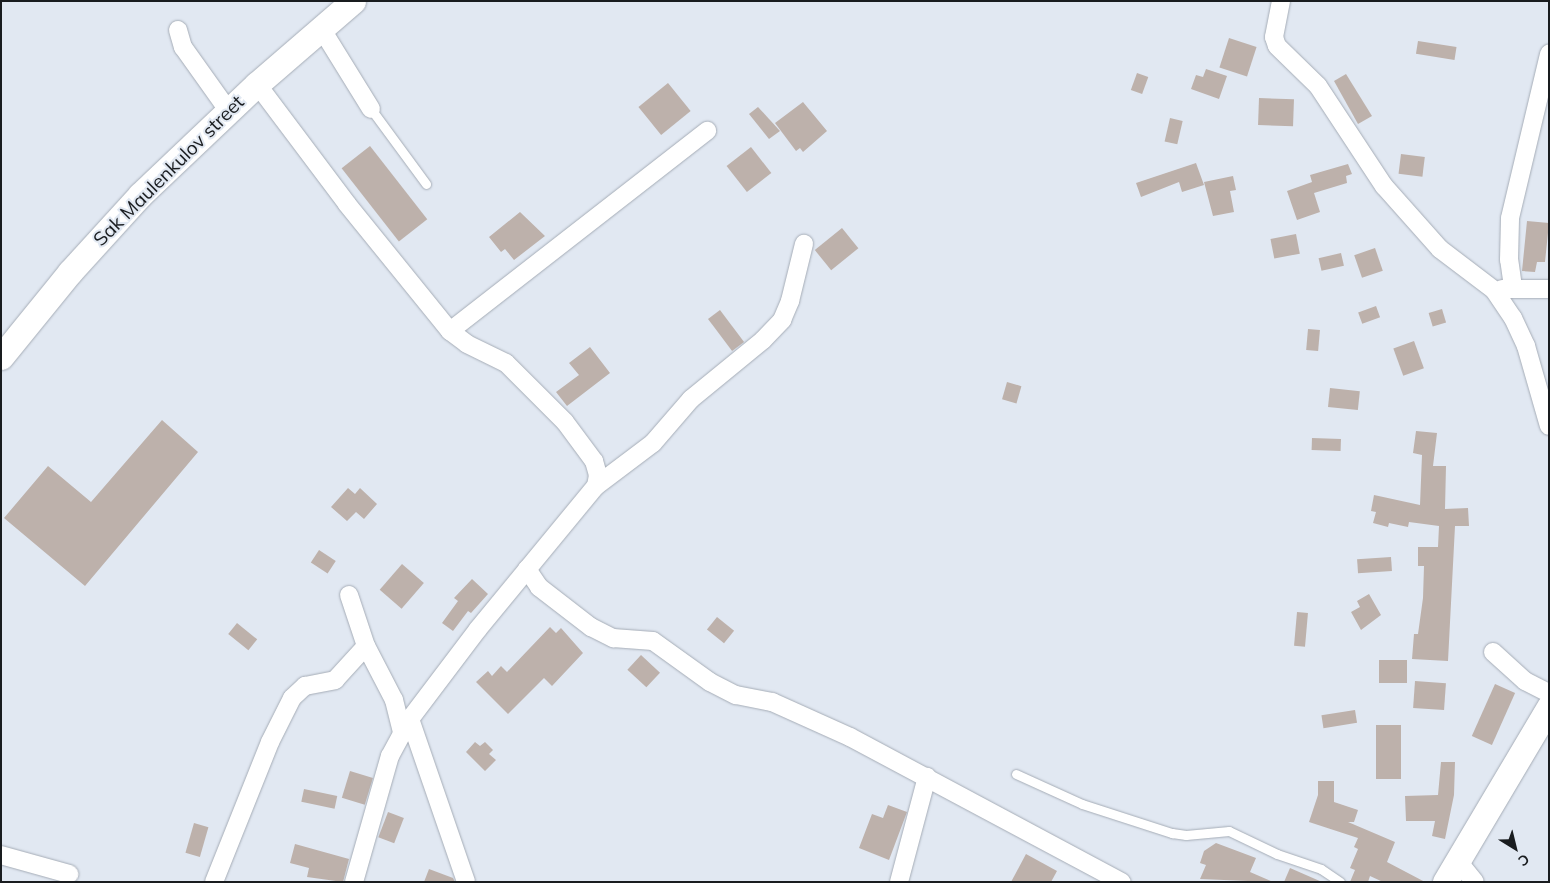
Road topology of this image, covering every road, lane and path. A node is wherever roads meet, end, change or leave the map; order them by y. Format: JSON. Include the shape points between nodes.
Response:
{"nodes":[{"id":1,"x":353,"y":1,"type":"edge"},
{"id":2,"x":1281,"y":1,"type":"edge"},
{"id":3,"x":321,"y":28,"type":"junction"},
{"id":4,"x":178,"y":30,"type":"dead end"},
{"id":5,"x":1549,"y":54,"type":"edge"},
{"id":6,"x":256,"y":84,"type":"junction"},
{"id":7,"x":371,"y":109,"type":"joint"},
{"id":8,"x":228,"y":110,"type":"junction"},
{"id":9,"x":707,"y":131,"type":"dead end"},
{"id":10,"x":426,"y":184,"type":"dead end"},
{"id":11,"x":804,"y":244,"type":"dead end"},
{"id":12,"x":1513,"y":287,"type":"junction"},
{"id":13,"x":1549,"y":289,"type":"edge"},
{"id":14,"x":1494,"y":290,"type":"junction"},
{"id":15,"x":450,"y":331,"type":"junction"},
{"id":16,"x":1,"y":357,"type":"edge"},
{"id":17,"x":1549,"y":426,"type":"edge"},
{"id":18,"x":596,"y":486,"type":"junction"},
{"id":19,"x":527,"y":569,"type":"junction"},
{"id":20,"x":349,"y":595,"type":"dead end"},
{"id":21,"x":366,"y":646,"type":"junction"},
{"id":22,"x":1493,"y":652,"type":"dead end"},
{"id":23,"x":1549,"y":694,"type":"edge"},
{"id":24,"x":1549,"y":707,"type":"edge"},
{"id":25,"x":406,"y":725,"type":"junction"},
{"id":26,"x":1016,"y":774,"type":"dead end"},
{"id":27,"x":927,"y":777,"type":"junction"},
{"id":28,"x":1,"y":855,"type":"edge"},
{"id":29,"x":1457,"y":860,"type":"junction"},
{"id":30,"x":69,"y":874,"type":"dead end"},
{"id":31,"x":216,"y":874,"type":"edge"},
{"id":32,"x":203,"y":882,"type":"edge"},
{"id":33,"x":354,"y":882,"type":"edge"},
{"id":34,"x":466,"y":882,"type":"edge"},
{"id":35,"x":899,"y":882,"type":"edge"},
{"id":36,"x":1122,"y":882,"type":"edge"},
{"id":37,"x":1340,"y":882,"type":"edge"},
{"id":38,"x":1444,"y":882,"type":"edge"},
{"id":39,"x":1475,"y":882,"type":"edge"}],
"edges":[{"from":1,"to":3,"type":"main road","name":"Sak Maulenkulov street"},
{"from":2,"to":14,"type":"street","via":[[1274,30],[1277,46],[1318,86],[1384,186],[1440,249]]},
{"from":3,"to":6,"type":"main road","name":"Sak Maulenkulov street"},
{"from":3,"to":7,"type":"street"},
{"from":4,"to":8,"type":"street","via":[[182,47]]},
{"from":5,"to":12,"type":"street","via":[[1510,218],[1509,260]]},
{"from":6,"to":8,"type":"main road","name":"Sak Maulenkulov street"},
{"from":6,"to":15,"type":"street","via":[[347,204]]},
{"from":7,"to":10,"type":"lane"},
{"from":8,"to":16,"type":"main road","name":"Sak Maulenkulov street","via":[[134,202],[70,272]]},
{"from":9,"to":15,"type":"street"},
{"from":11,"to":18,"type":"street","via":[[782,320],[763,340],[697,393],[653,443]]},
{"from":12,"to":13,"type":"street"},
{"from":12,"to":14,"type":"street"},
{"from":14,"to":17,"type":"street","via":[[1514,318],[1526,346]]},
{"from":15,"to":18,"type":"street","via":[[467,344],[506,363],[546,402],[594,461],[598,475]]},
{"from":18,"to":19,"type":"street"},
{"from":19,"to":25,"type":"street"},
{"from":19,"to":27,"type":"street","via":[[540,587],[591,627],[614,638],[653,641],[670,650],[688,670],[736,695],[772,702]]},
{"from":20,"to":21,"type":"street"},
{"from":21,"to":25,"type":"street"},
{"from":21,"to":31,"type":"street","via":[[335,680],[305,686],[292,698]]},
{"from":22,"to":23,"type":"street","via":[[1526,681]]},
{"from":24,"to":29,"type":"main road"},
{"from":25,"to":33,"type":"street","via":[[390,756]]},
{"from":25,"to":34,"type":"street"},
{"from":26,"to":37,"type":"lane","via":[[1082,804],[1172,833],[1229,831],[1278,854],[1321,869]]},
{"from":27,"to":35,"type":"street"},
{"from":27,"to":36,"type":"street"},
{"from":28,"to":30,"type":"street"},
{"from":29,"to":38,"type":"main road"},
{"from":29,"to":39,"type":"street"},
{"from":31,"to":32,"type":"street"}]}
